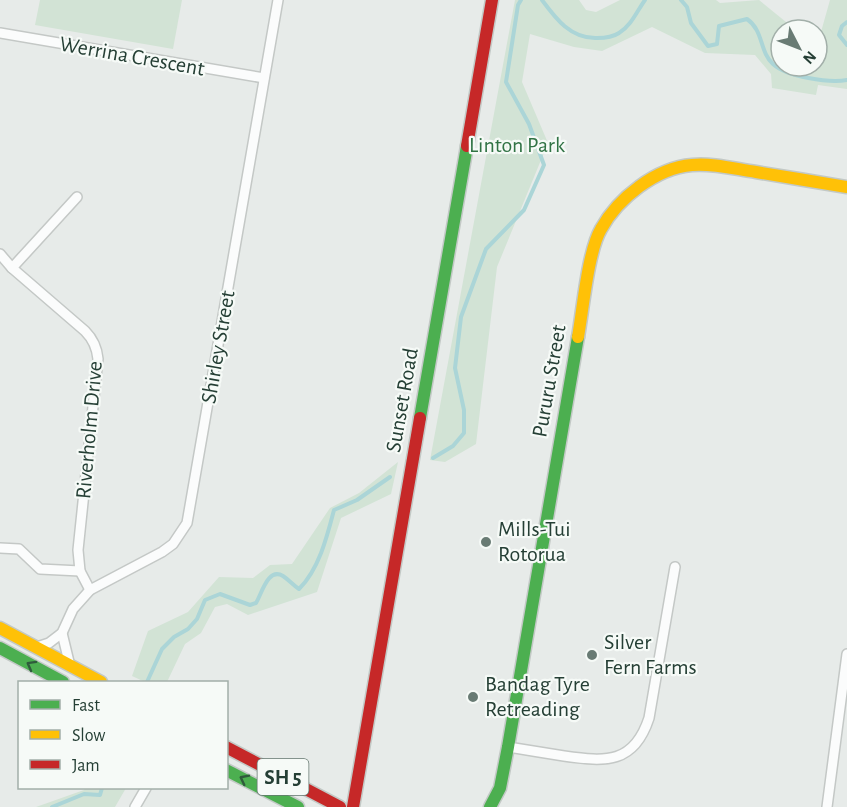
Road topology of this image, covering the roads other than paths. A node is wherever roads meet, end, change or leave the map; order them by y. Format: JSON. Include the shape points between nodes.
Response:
{"nodes":[{"id":1,"x":278,"y":0,"type":"edge"},
{"id":2,"x":492,"y":0,"type":"edge"},
{"id":3,"x":0,"y":33,"type":"edge"},
{"id":4,"x":264,"y":78,"type":"junction"},
{"id":5,"x":847,"y":188,"type":"edge"},
{"id":6,"x":77,"y":197,"type":"dead end"},
{"id":7,"x":0,"y":254,"type":"edge"},
{"id":8,"x":0,"y":267,"type":"edge"},
{"id":9,"x":12,"y":268,"type":"junction"},
{"id":10,"x":0,"y":548,"type":"edge"},
{"id":11,"x":675,"y":567,"type":"dead end"},
{"id":12,"x":80,"y":571,"type":"junction"},
{"id":13,"x":90,"y":590,"type":"junction"},
{"id":14,"x":0,"y":628,"type":"edge"},
{"id":15,"x":62,"y":633,"type":"junction"},
{"id":16,"x":0,"y":648,"type":"edge"},
{"id":17,"x":35,"y":648,"type":"junction"},
{"id":18,"x":847,"y":654,"type":"edge"},
{"id":19,"x":70,"y":666,"type":"junction"},
{"id":20,"x":61,"y":681,"type":"edge"},
{"id":21,"x":99,"y":681,"type":"edge"},
{"id":22,"x":508,"y":747,"type":"junction"},
{"id":23,"x":228,"y":748,"type":"edge"},
{"id":24,"x":228,"y":771,"type":"edge"},
{"id":25,"x":145,"y":789,"type":"edge"},
{"id":26,"x":135,"y":807,"type":"edge"},
{"id":27,"x":298,"y":807,"type":"edge"},
{"id":28,"x":340,"y":807,"type":"edge"},
{"id":29,"x":353,"y":807,"type":"edge"},
{"id":30,"x":490,"y":807,"type":"edge"},
{"id":31,"x":827,"y":807,"type":"edge"}],
"edges":[{"from":1,"to":4,"type":"street","name":"Shirley Street"},
{"from":2,"to":29,"type":"main road","name":"Sunset Road"},
{"from":3,"to":4,"type":"street","name":"Werrina Crescent"},
{"from":4,"to":13,"type":"street","name":"Shirley Street","via":[[187,523],[173,544],[162,552]]},
{"from":5,"to":22,"type":"main road","name":"Pururu Street","via":[[692,165],[669,170],[643,184],[616,208],[600,230],[592,257]]},
{"from":6,"to":9,"type":"street"},
{"from":7,"to":9,"type":"street","name":"Riverholm Drive"},
{"from":8,"to":9,"type":"street"},
{"from":9,"to":12,"type":"street","name":"Riverholm Drive","via":[[85,331],[97,351],[78,550]]},
{"from":10,"to":12,"type":"street","via":[[19,549],[40,569]]},
{"from":11,"to":22,"type":"street","via":[[649,718],[636,745],[614,759],[595,761]]},
{"from":12,"to":13,"type":"street","name":"Riverholm Drive"},
{"from":13,"to":15,"type":"street","name":"Shirley Street","via":[[74,609]]},
{"from":14,"to":17,"type":"main road"},
{"from":15,"to":17,"type":"street"},
{"from":15,"to":19,"type":"street"},
{"from":20,"to":16,"type":"main road","one_way":true},
{"from":17,"to":19,"type":"main road"},
{"from":18,"to":31,"type":"street"},
{"from":19,"to":21,"type":"main road"},
{"from":22,"to":30,"type":"main road","name":"Pururu Street","via":[[500,788]]},
{"from":23,"to":28,"type":"main road","number":"SH 5"},
{"from":27,"to":24,"type":"main road","number":"SH 5","one_way":true},
{"from":25,"to":26,"type":"street"}]}
